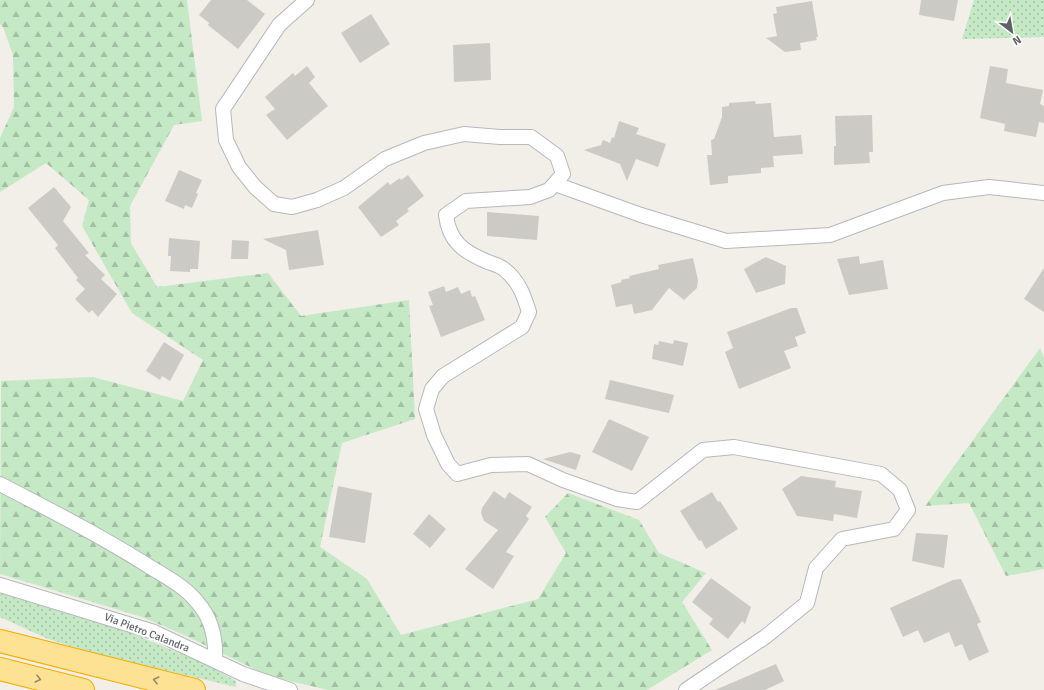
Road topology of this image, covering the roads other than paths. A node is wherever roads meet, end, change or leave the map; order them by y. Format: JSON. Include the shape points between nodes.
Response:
{"nodes":[{"id":1,"x":307,"y":0,"type":"edge"},
{"id":2,"x":554,"y":184,"type":"junction"},
{"id":3,"x":1044,"y":193,"type":"edge"},
{"id":4,"x":0,"y":484,"type":"edge"},
{"id":5,"x":0,"y":584,"type":"edge"},
{"id":6,"x":0,"y":631,"type":"edge"},
{"id":7,"x":0,"y":641,"type":"edge"},
{"id":8,"x":73,"y":659,"type":"junction"},
{"id":9,"x":214,"y":660,"type":"junction"},
{"id":10,"x":0,"y":669,"type":"edge"},
{"id":11,"x":83,"y":690,"type":"edge"},
{"id":12,"x":194,"y":690,"type":"edge"},
{"id":13,"x":290,"y":690,"type":"edge"},
{"id":14,"x":686,"y":690,"type":"edge"}],
"edges":[{"from":1,"to":2,"type":"street","via":[[279,25],[223,109],[226,140],[239,167],[255,187],[274,204],[292,207],[318,200],[344,188],[385,159],[424,143],[464,134],[531,137],[557,156],[563,174]]},
{"from":2,"to":3,"type":"street","via":[[641,215],[726,241],[830,235],[943,193],[989,187]]},
{"from":2,"to":14,"type":"street","via":[[550,190],[530,197],[466,201],[446,215],[447,228],[459,247],[505,269],[520,286],[529,312],[522,328],[443,376],[432,388],[426,409],[434,435],[448,464],[457,474],[491,465],[528,464],[617,499],[637,502],[702,450],[734,447],[881,474],[900,490],[908,510],[894,529],[842,539],[816,568],[807,603],[765,637]]},
{"from":4,"to":9,"type":"street","via":[[124,551],[188,593],[206,613],[215,642]]},
{"from":5,"to":9,"type":"street","name":"Via Pietro Calandra","via":[[154,632]]},
{"from":6,"to":8,"type":"highway"},
{"from":7,"to":8,"type":"highway"},
{"from":12,"to":8,"type":"highway","one_way":true},
{"from":9,"to":13,"type":"street","name":"Via Pietro Calandra","via":[[243,674]]},
{"from":10,"to":11,"type":"highway","one_way":true}]}
